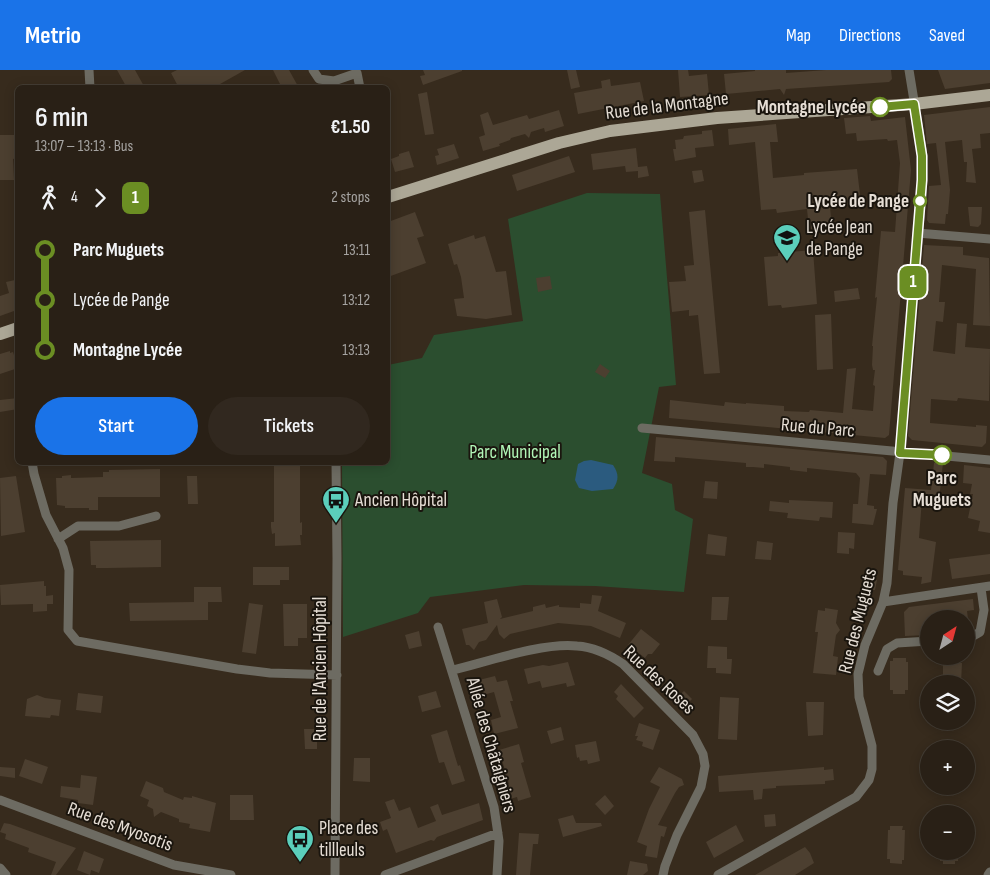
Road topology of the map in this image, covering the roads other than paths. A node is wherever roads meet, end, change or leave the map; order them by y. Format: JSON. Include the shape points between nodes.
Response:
{"nodes":[{"id":1,"x":89,"y":70,"type":"edge"},
{"id":2,"x":314,"y":70,"type":"edge"},
{"id":3,"x":909,"y":70,"type":"edge"},
{"id":4,"x":358,"y":71,"type":"edge"},
{"id":5,"x":90,"y":85,"type":"edge"},
{"id":6,"x":360,"y":85,"type":"edge"},
{"id":7,"x":990,"y":95,"type":"edge"},
{"id":8,"x":914,"y":104,"type":"junction"},
{"id":9,"x":390,"y":196,"type":"edge"},
{"id":10,"x":917,"y":233,"type":"junction"},
{"id":11,"x":990,"y":240,"type":"edge"},
{"id":12,"x":15,"y":329,"type":"edge"},
{"id":13,"x":0,"y":334,"type":"edge"},
{"id":14,"x":642,"y":428,"type":"dead end"},
{"id":15,"x":900,"y":453,"type":"junction"},
{"id":16,"x":990,"y":460,"type":"edge"},
{"id":17,"x":32,"y":465,"type":"edge"},
{"id":18,"x":336,"y":465,"type":"edge"},
{"id":19,"x":156,"y":516,"type":"dead end"},
{"id":20,"x":58,"y":539,"type":"junction"},
{"id":21,"x":986,"y":587,"type":"edge"},
{"id":22,"x":883,"y":602,"type":"junction"},
{"id":23,"x":438,"y":627,"type":"dead end"},
{"id":24,"x":975,"y":635,"type":"edge"},
{"id":25,"x":920,"y":641,"type":"edge"},
{"id":26,"x":453,"y":670,"type":"junction"},
{"id":27,"x":878,"y":671,"type":"dead end"},
{"id":28,"x":336,"y":675,"type":"junction"},
{"id":29,"x":0,"y":800,"type":"edge"},
{"id":30,"x":498,"y":833,"type":"junction"},
{"id":31,"x":0,"y":868,"type":"edge"},
{"id":32,"x":6,"y":875,"type":"edge"},
{"id":33,"x":231,"y":875,"type":"edge"},
{"id":34,"x":335,"y":875,"type":"edge"},
{"id":35,"x":385,"y":875,"type":"edge"},
{"id":36,"x":497,"y":875,"type":"edge"},
{"id":37,"x":664,"y":875,"type":"edge"},
{"id":38,"x":718,"y":875,"type":"edge"}],
"edges":[{"from":1,"to":5,"type":"street"},
{"from":2,"to":4,"type":"street","via":[[319,79],[334,80]]},
{"from":3,"to":8,"type":"street","name":"Rue des Muguets"},
{"from":4,"to":6,"type":"street"},
{"from":7,"to":8,"type":"main road","name":"Rue de la Montagne"},
{"from":8,"to":9,"type":"main road","name":"Rue de la Montagne","via":[[717,118],[610,131],[559,143]]},
{"from":8,"to":10,"type":"street","name":"Rue des Muguets","via":[[922,156]]},
{"from":10,"to":11,"type":"street"},
{"from":10,"to":15,"type":"street","name":"Rue des Muguets"},
{"from":12,"to":13,"type":"main road"},
{"from":14,"to":15,"type":"street","name":"Rue du Parc"},
{"from":15,"to":16,"type":"street","name":"Rue du Parc"},
{"from":15,"to":22,"type":"street","name":"Rue des Muguets"},
{"from":17,"to":20,"type":"street","via":[[46,516]]},
{"from":18,"to":28,"type":"street","name":"Rue de l'Ancien Hôpital"},
{"from":19,"to":20,"type":"street","via":[[119,526],[78,526]]},
{"from":20,"to":28,"type":"street","via":[[69,570],[68,630],[77,641],[238,669]]},
{"from":21,"to":22,"type":"street"},
{"from":21,"to":24,"type":"street","via":[[980,632]]},
{"from":22,"to":38,"type":"street","name":"Rue des Muguets","via":[[865,645],[858,674],[859,697],[872,746],[872,769],[866,784],[856,796]]},
{"from":23,"to":26,"type":"street","name":"Allée des Châtaigniers"},
{"from":25,"to":27,"type":"street","via":[[897,642],[887,649]]},
{"from":26,"to":30,"type":"street","name":"Allée des Châtaigniers","via":[[494,807]]},
{"from":26,"to":37,"type":"street","name":"Rue des Roses","via":[[532,650],[562,646],[589,647],[623,664],[693,735],[703,754],[705,766],[701,787],[677,835]]},
{"from":28,"to":34,"type":"street","name":"Rue de l'Ancien Hôpital"},
{"from":29,"to":33,"type":"street","name":"Rue des Myosotis","via":[[174,865]]},
{"from":30,"to":35,"type":"street"},
{"from":30,"to":36,"type":"street","name":"Allée des Châtaigniers"},
{"from":31,"to":32,"type":"street"}]}
